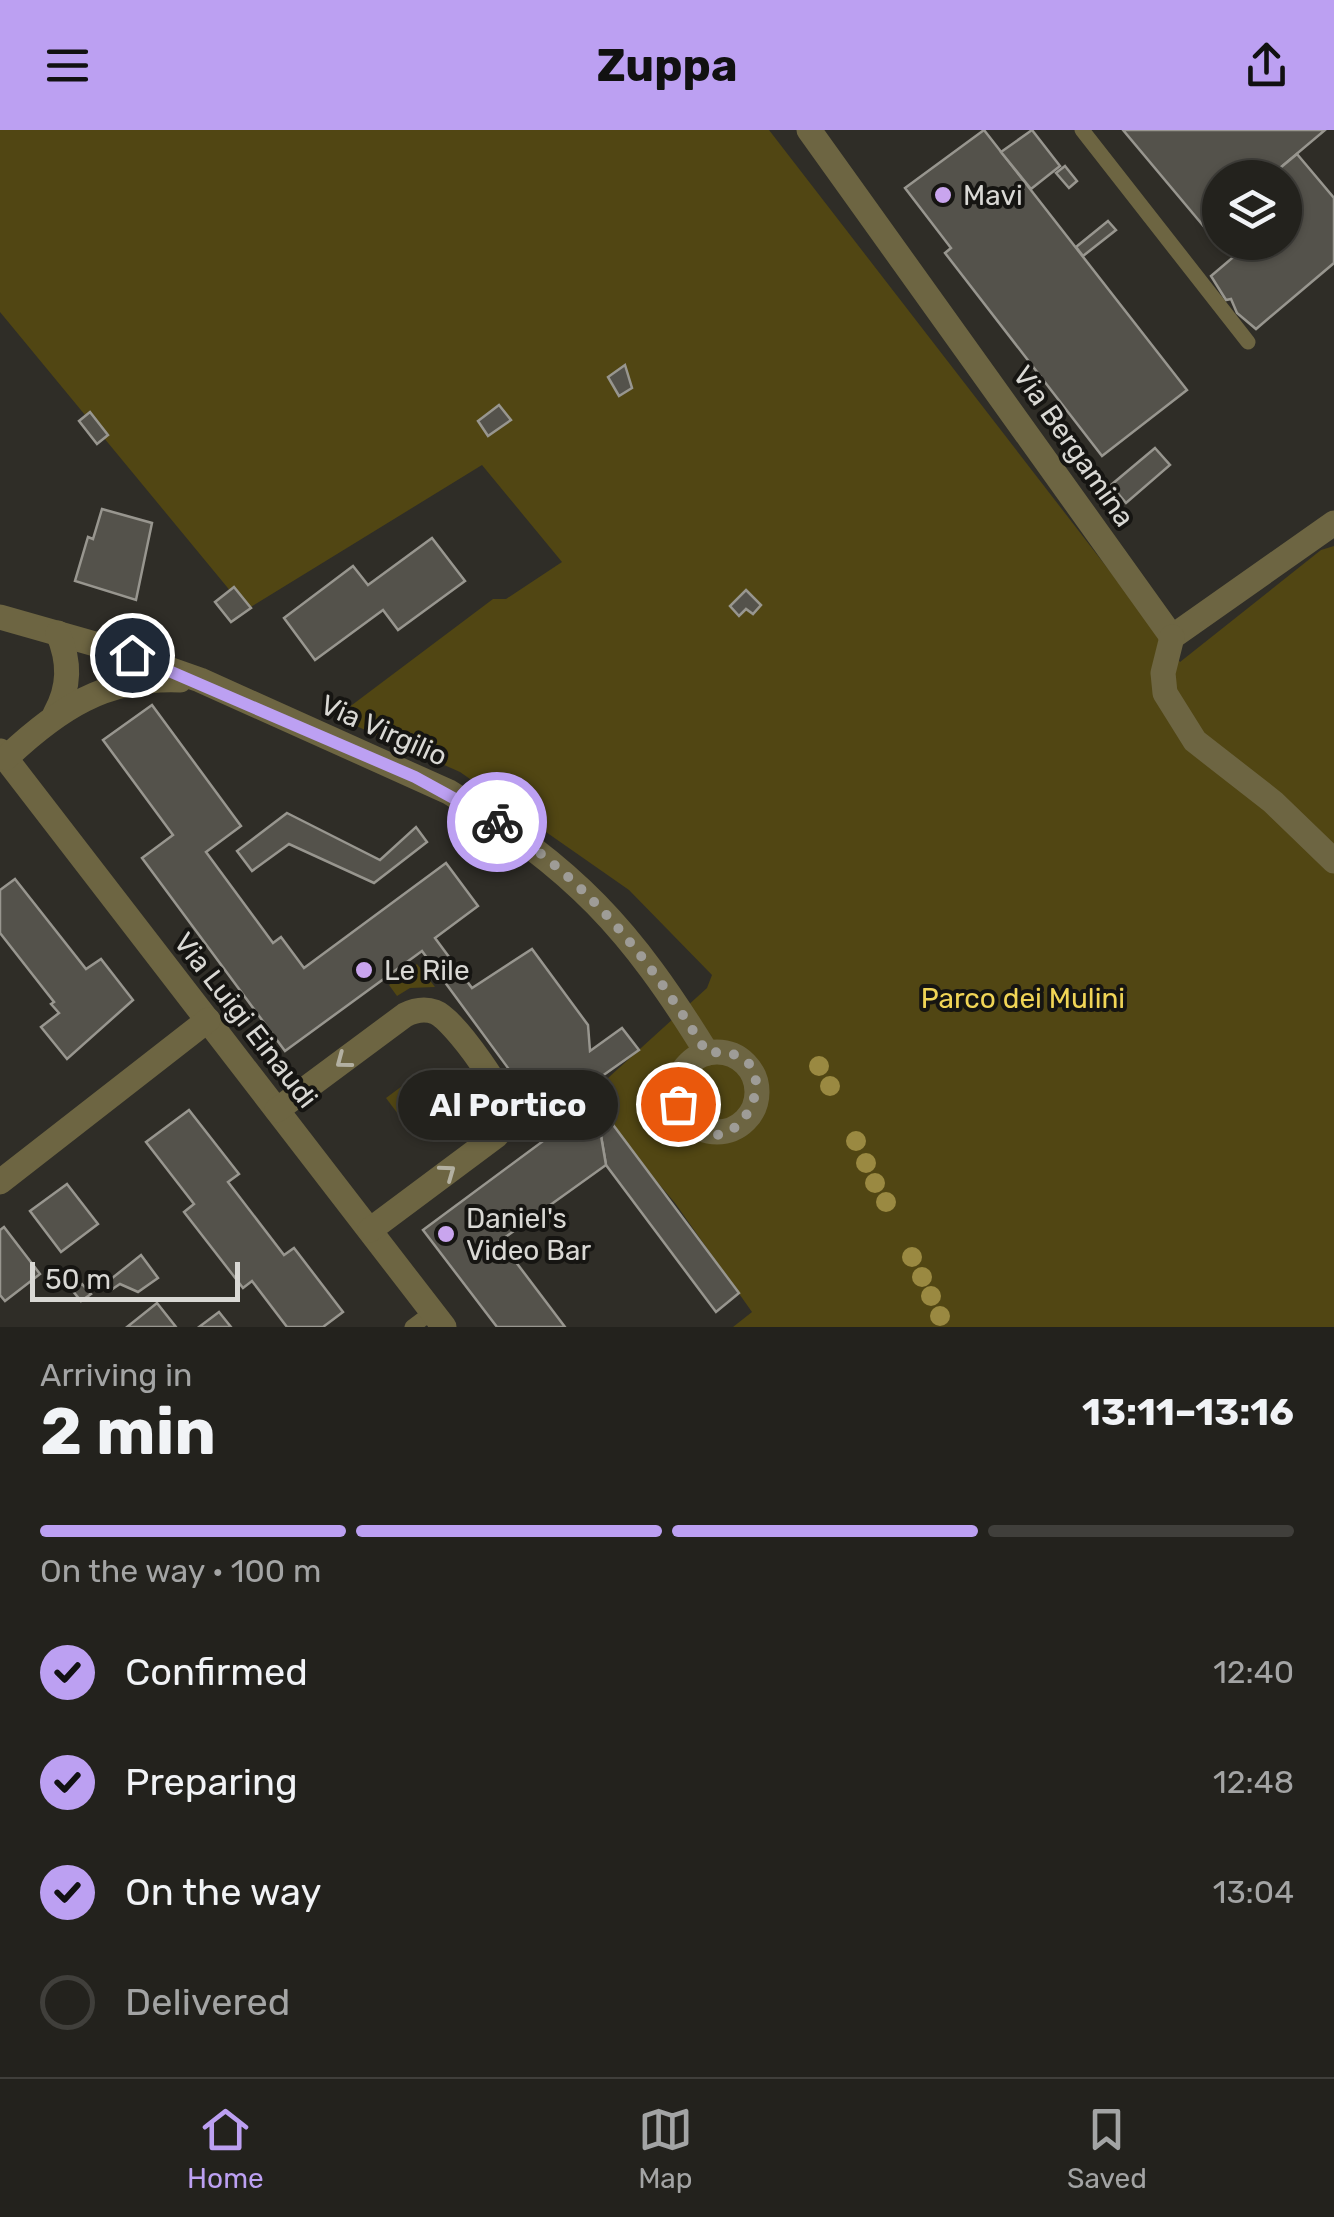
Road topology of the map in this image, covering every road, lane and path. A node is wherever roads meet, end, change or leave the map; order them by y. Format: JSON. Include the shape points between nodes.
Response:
{"nodes":[{"id":1,"x":809,"y":130,"type":"edge"},
{"id":2,"x":1082,"y":130,"type":"edge"},
{"id":3,"x":1248,"y":342,"type":"dead end"},
{"id":4,"x":1334,"y":523,"type":"edge"},
{"id":5,"x":0,"y":616,"type":"edge"},
{"id":6,"x":28,"y":624,"type":"junction"},
{"id":7,"x":0,"y":633,"type":"edge"},
{"id":8,"x":58,"y":633,"type":"junction"},
{"id":9,"x":1172,"y":637,"type":"junction"},
{"id":10,"x":200,"y":680,"type":"junction"},
{"id":11,"x":54,"y":714,"type":"junction"},
{"id":12,"x":3,"y":754,"type":"edge"},
{"id":13,"x":1334,"y":861,"type":"edge"},
{"id":14,"x":208,"y":1020,"type":"junction"},
{"id":15,"x":707,"y":1053,"type":"dead end"},
{"id":16,"x":277,"y":1110,"type":"junction"},
{"id":17,"x":0,"y":1182,"type":"edge"},
{"id":18,"x":370,"y":1230,"type":"junction"},
{"id":19,"x":429,"y":1322,"type":"edge"}],
"edges":[{"from":1,"to":9,"type":"street","name":"Via Bergamina"},
{"from":2,"to":3,"type":"lane"},
{"from":4,"to":9,"type":"street"},
{"from":5,"to":6,"type":"street","name":"Via Virgilio"},
{"from":6,"to":7,"type":"street"},
{"from":6,"to":8,"type":"street","name":"Via Virgilio"},
{"from":8,"to":10,"type":"street","name":"Via Virgilio"},
{"from":8,"to":11,"type":"street","via":[[68,672]]},
{"from":9,"to":13,"type":"street","via":[[1165,693],[1196,741]]},
{"from":10,"to":11,"type":"street","via":[[120,684]]},
{"from":10,"to":15,"type":"street","name":"Via Virgilio","via":[[449,792],[533,847],[607,912],[648,960]]},
{"from":11,"to":12,"type":"street"},
{"from":12,"to":14,"type":"street","name":"Via Luigi Einaudi"},
{"from":14,"to":16,"type":"street","name":"Via Luigi Einaudi"},
{"from":14,"to":17,"type":"street"},
{"from":16,"to":18,"type":"street","name":"Via Luigi Einaudi"},
{"from":18,"to":16,"type":"street","one_way":true,"via":[[510,1120],[504,1096],[456,1032],[435,1012],[412,1012]]},
{"from":18,"to":19,"type":"street","name":"Via Luigi Einaudi"}]}
